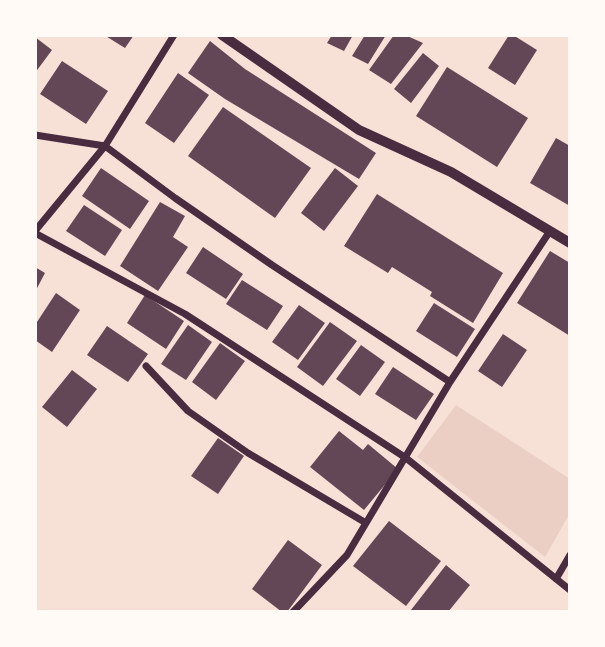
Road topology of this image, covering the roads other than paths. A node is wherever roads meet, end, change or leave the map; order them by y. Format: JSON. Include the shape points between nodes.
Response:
{"nodes":[{"id":1,"x":174,"y":35,"type":"edge"},
{"id":2,"x":222,"y":35,"type":"edge"},
{"id":3,"x":35,"y":135,"type":"edge"},
{"id":4,"x":105,"y":146,"type":"junction"},
{"id":5,"x":550,"y":231,"type":"junction"},
{"id":6,"x":35,"y":232,"type":"edge"},
{"id":7,"x":570,"y":243,"type":"edge"},
{"id":8,"x":146,"y":366,"type":"dead end"},
{"id":9,"x":450,"y":382,"type":"junction"},
{"id":10,"x":406,"y":458,"type":"junction"},
{"id":11,"x":366,"y":523,"type":"junction"},
{"id":12,"x":570,"y":555,"type":"edge"},
{"id":13,"x":556,"y":579,"type":"junction"},
{"id":14,"x":570,"y":590,"type":"edge"},
{"id":15,"x":293,"y":612,"type":"edge"}],
"edges":[{"from":1,"to":4,"type":"street"},
{"from":2,"to":5,"type":"street","via":[[359,130],[451,172]]},
{"from":3,"to":4,"type":"street"},
{"from":4,"to":6,"type":"street"},
{"from":4,"to":9,"type":"street","via":[[240,243]]},
{"from":5,"to":7,"type":"street"},
{"from":5,"to":9,"type":"street"},
{"from":6,"to":10,"type":"street","via":[[185,314]]},
{"from":8,"to":11,"type":"street","via":[[188,411],[248,453]]},
{"from":9,"to":10,"type":"street"},
{"from":10,"to":11,"type":"street"},
{"from":10,"to":13,"type":"street"},
{"from":11,"to":15,"type":"street","via":[[347,555]]},
{"from":12,"to":13,"type":"street"},
{"from":13,"to":14,"type":"street"}]}
